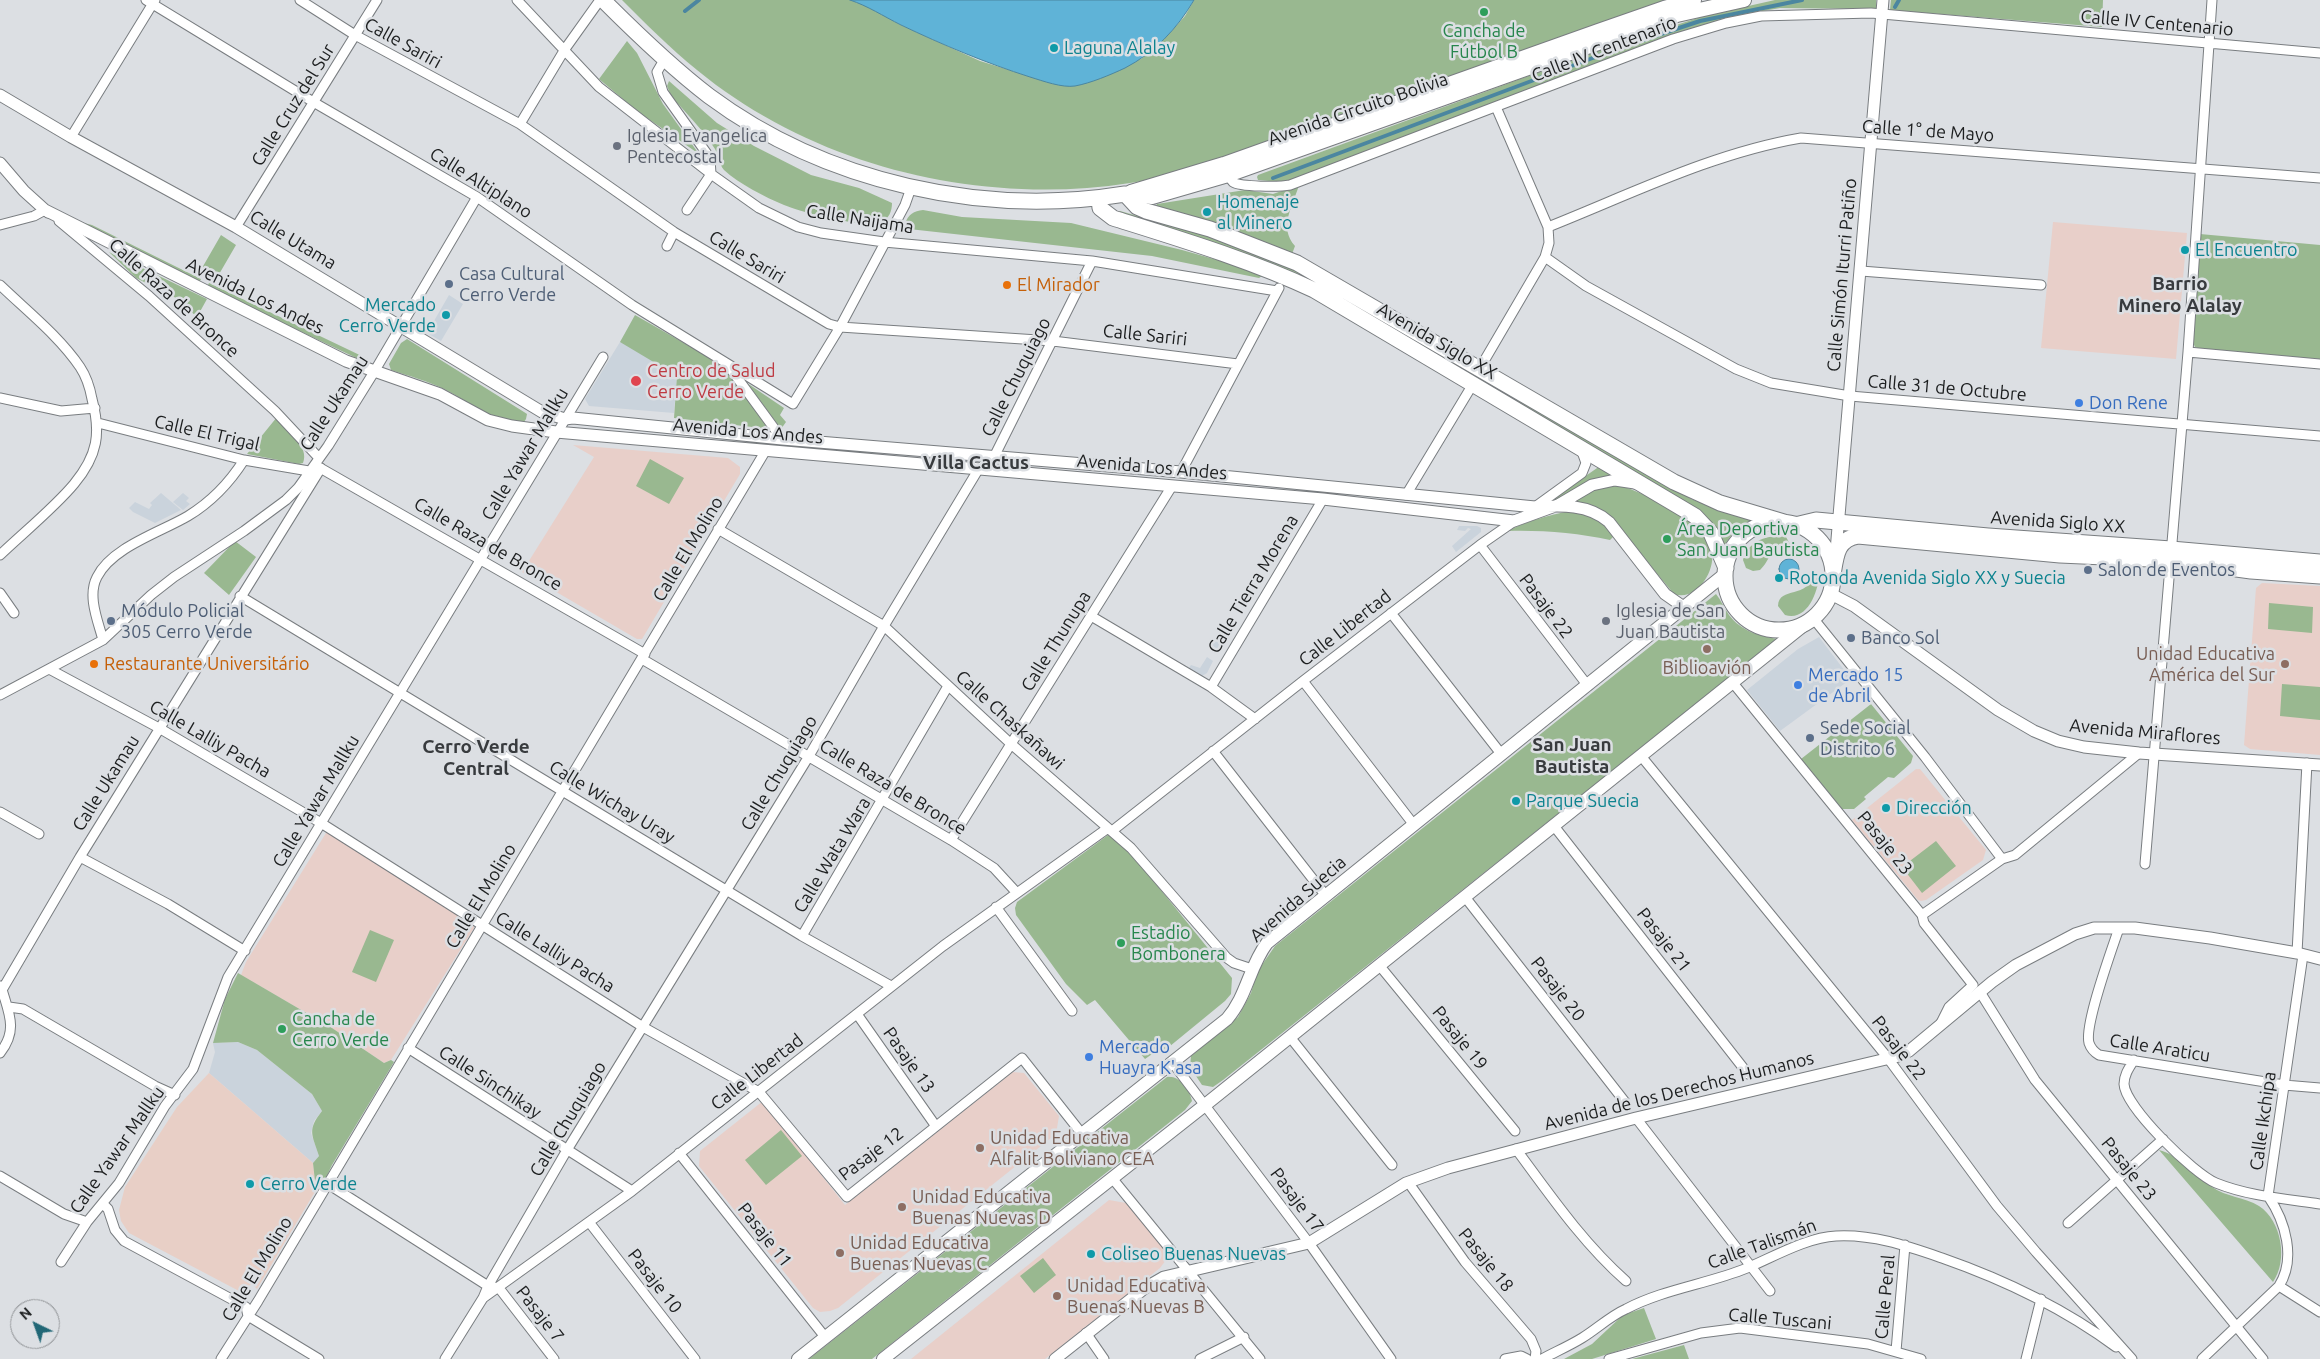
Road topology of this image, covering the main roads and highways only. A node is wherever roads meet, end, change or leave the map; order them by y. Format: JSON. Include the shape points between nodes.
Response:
{"nodes":[{"id":1,"x":602,"y":0,"type":"edge"},
{"id":2,"x":1694,"y":0,"type":"edge"},
{"id":3,"x":1744,"y":0,"type":"edge"},
{"id":4,"x":1226,"y":169,"type":"junction"},
{"id":5,"x":1125,"y":194,"type":"junction"},
{"id":6,"x":1099,"y":198,"type":"junction"},
{"id":7,"x":1791,"y":524,"type":"junction"},
{"id":8,"x":2171,"y":554,"type":"junction"},
{"id":9,"x":2320,"y":562,"type":"edge"},
{"id":10,"x":1726,"y":571,"type":"junction"},
{"id":11,"x":1833,"y":574,"type":"junction"},
{"id":12,"x":2320,"y":576,"type":"edge"},
{"id":13,"x":1811,"y":619,"type":"junction"},
{"id":14,"x":798,"y":1359,"type":"edge"},
{"id":15,"x":883,"y":1359,"type":"edge"}],
"edges":[{"from":1,"to":6,"type":"highway","name":"Avenida Circuito Bolivia","via":[[664,60],[710,97],[800,151],[912,188],[1010,201]]},
{"from":2,"to":4,"type":"main road","name":"Avenida Circuito Bolivia","via":[[1598,30]]},
{"from":3,"to":4,"type":"main road","name":"Avenida Circuito Bolivia","via":[[1677,15]]},
{"from":4,"to":5,"type":"main road","name":"Avenida Circuito Bolivia","via":[[1152,197]]},
{"from":5,"to":6,"type":"highway","name":"Avenida Circuito Bolivia"},
{"from":5,"to":7,"type":"highway","name":"Avenida Siglo XX","via":[[1137,207],[1146,211],[1210,229],[1297,262],[1701,496]]},
{"from":6,"to":10,"type":"highway","name":"Avenida Siglo XX","via":[[1100,208],[1112,218],[1285,277],[1314,290],[1646,486],[1704,524],[1711,533]]},
{"from":7,"to":8,"type":"highway","name":"Avenida Siglo XX","via":[[1816,520]]},
{"from":7,"to":10,"type":"highway","via":[[1763,525],[1748,532],[1736,544]]},
{"from":7,"to":11,"type":"highway","via":[[1808,531],[1822,544],[1830,558]]},
{"from":8,"to":9,"type":"highway","name":"Avenida Siglo XX"},
{"from":8,"to":11,"type":"highway","name":"Avenida Siglo XX","via":[[2060,555],[1858,536],[1847,539],[1836,553]]},
{"from":8,"to":12,"type":"highway","name":"Avenida Siglo XX","via":[[2251,571]]},
{"from":10,"to":13,"type":"highway","via":[[1727,591],[1734,606],[1751,622],[1766,629],[1783,630]]},
{"from":10,"to":14,"type":"main road","name":"Avenida Suecia","via":[[1685,608],[1268,943],[1257,957],[1234,1011]]},
{"from":11,"to":13,"type":"highway","via":[[1831,594]]},
{"from":13,"to":15,"type":"main road"}]}
